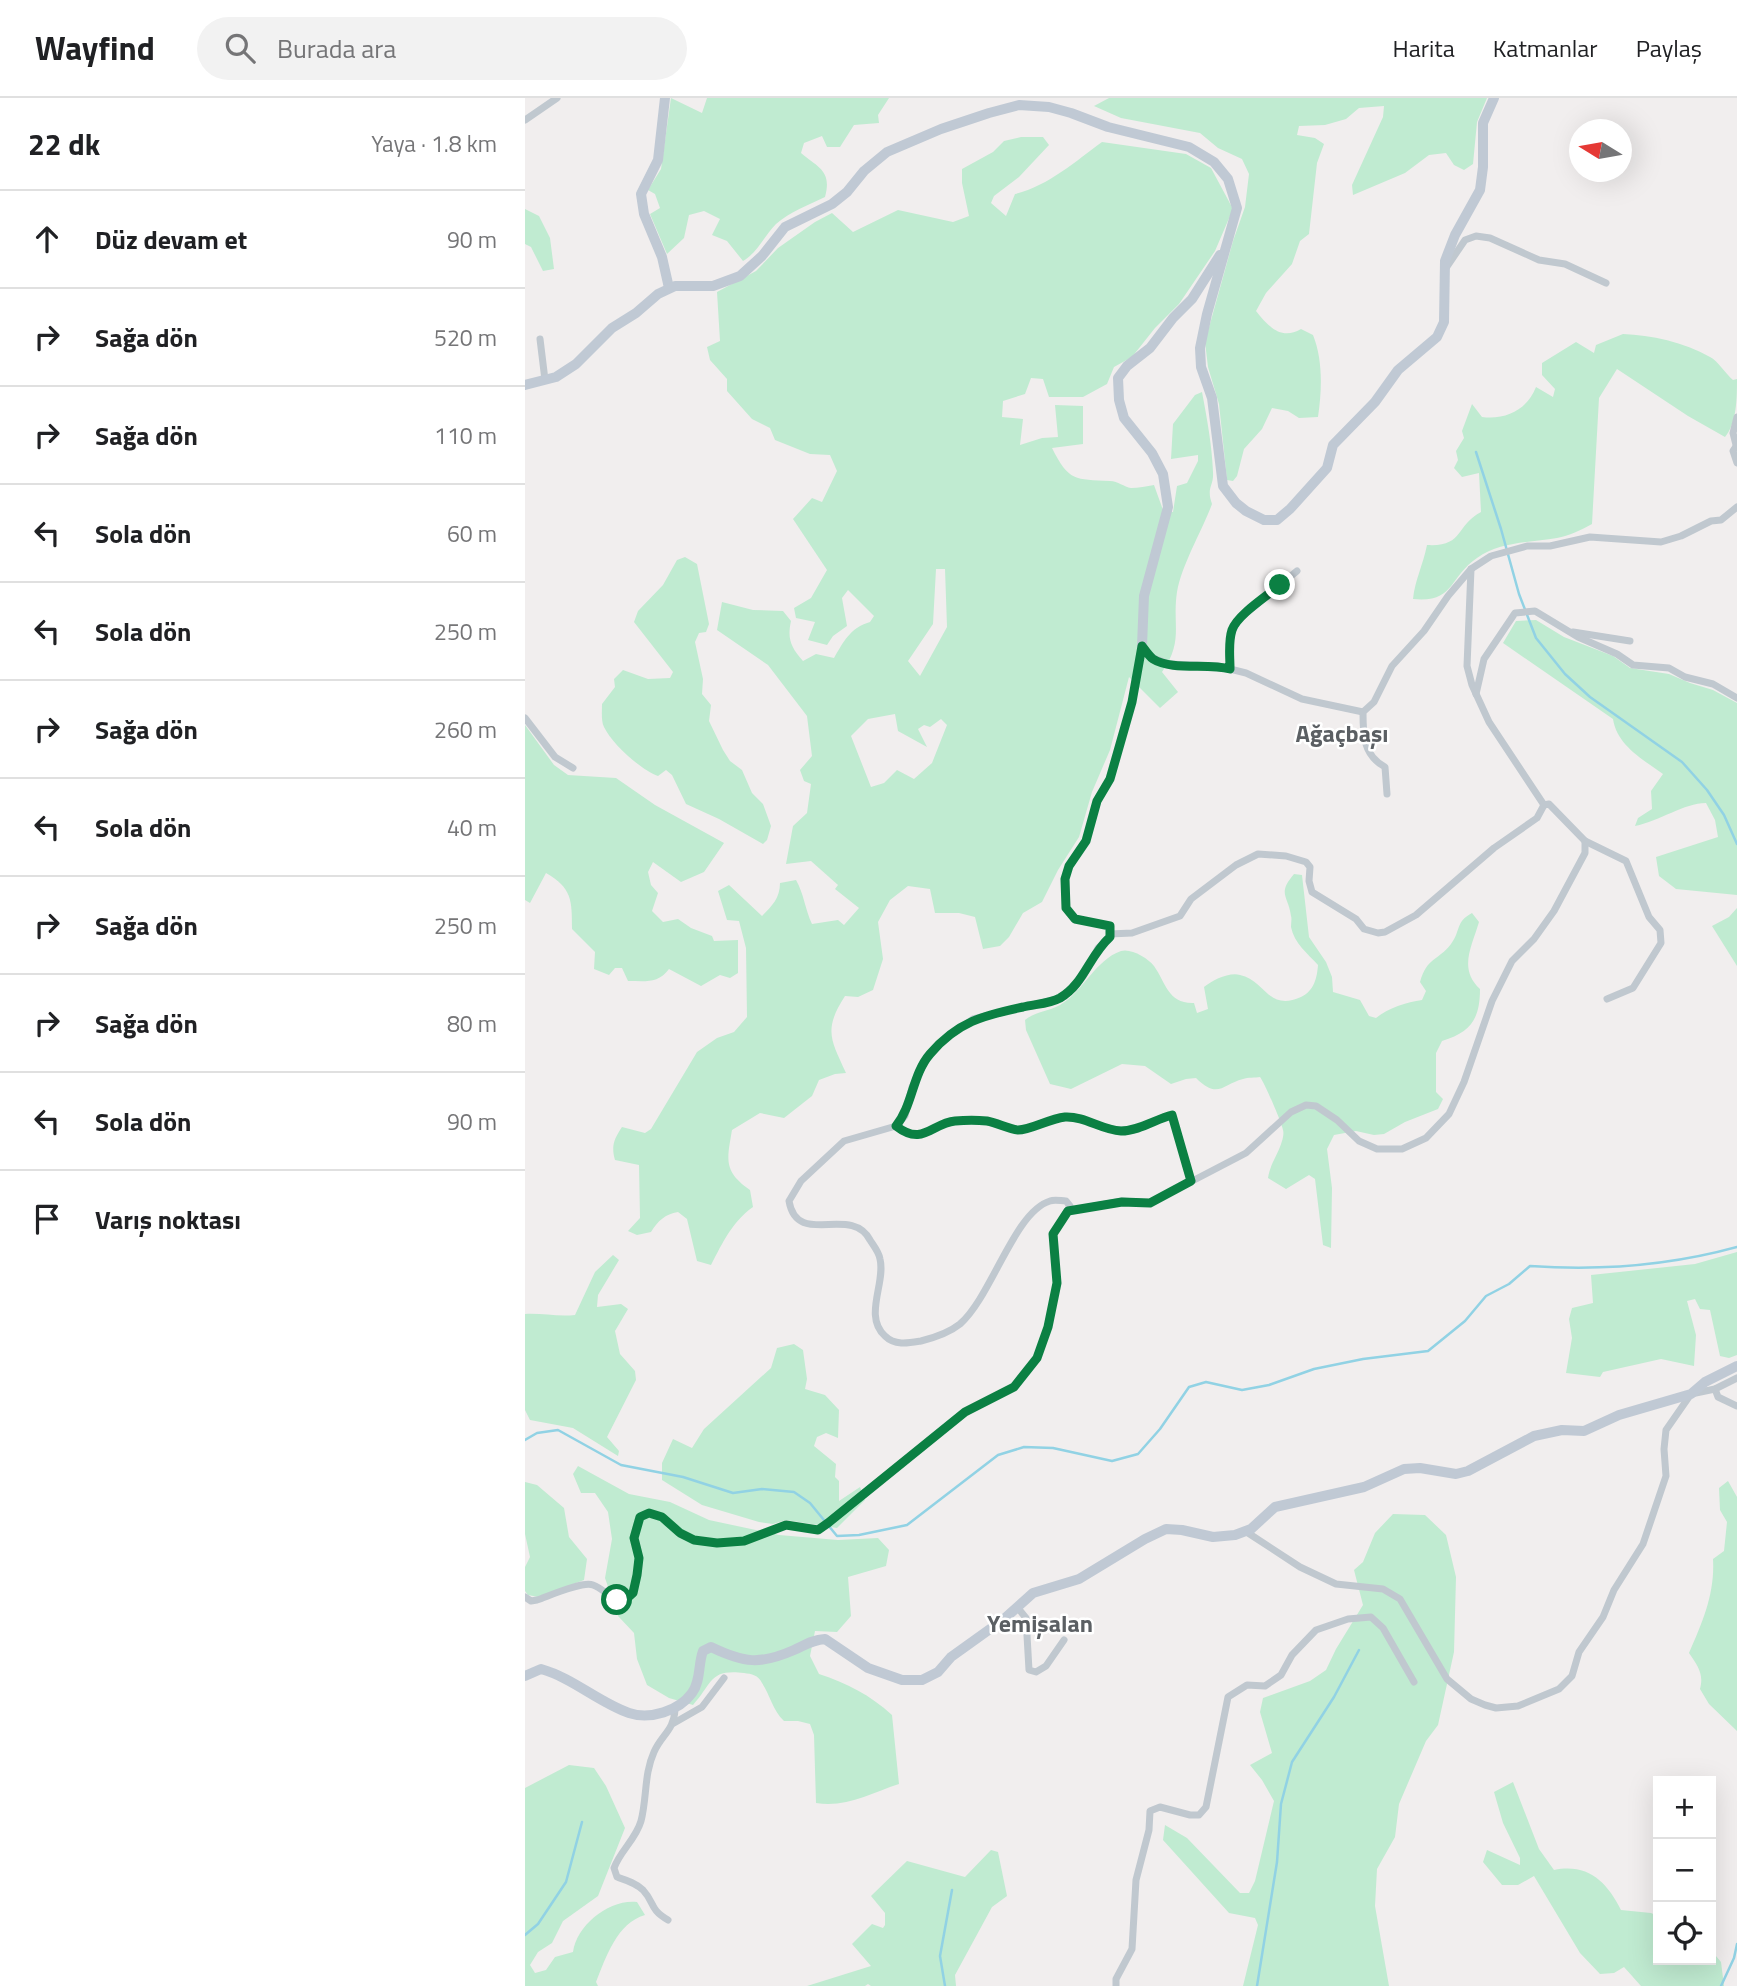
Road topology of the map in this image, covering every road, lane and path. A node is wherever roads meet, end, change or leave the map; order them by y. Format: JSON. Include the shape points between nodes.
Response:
{"nodes":[{"id":1,"x":557,"y":98,"type":"edge"},
{"id":2,"x":665,"y":98,"type":"edge"},
{"id":3,"x":1494,"y":98,"type":"edge"},
{"id":4,"x":525,"y":120,"type":"edge"},
{"id":5,"x":1225,"y":249,"type":"junction"},
{"id":6,"x":1445,"y":268,"type":"junction"},
{"id":7,"x":1606,"y":283,"type":"dead end"},
{"id":8,"x":669,"y":288,"type":"junction"},
{"id":9,"x":540,"y":339,"type":"dead end"},
{"id":10,"x":545,"y":380,"type":"junction"},
{"id":11,"x":525,"y":385,"type":"edge"},
{"id":12,"x":1737,"y":417,"type":"edge"},
{"id":13,"x":1736,"y":445,"type":"edge"},
{"id":14,"x":1737,"y":463,"type":"edge"},
{"id":15,"x":1737,"y":507,"type":"edge"},
{"id":16,"x":1471,"y":569,"type":"junction"},
{"id":17,"x":1297,"y":570,"type":"dead end"},
{"id":18,"x":1569,"y":632,"type":"junction"},
{"id":19,"x":1629,"y":641,"type":"dead end"},
{"id":20,"x":1142,"y":646,"type":"junction"},
{"id":21,"x":1230,"y":669,"type":"junction"},
{"id":22,"x":1476,"y":694,"type":"junction"},
{"id":23,"x":1737,"y":698,"type":"edge"},
{"id":24,"x":1363,"y":712,"type":"junction"},
{"id":25,"x":525,"y":718,"type":"edge"},
{"id":26,"x":573,"y":768,"type":"dead end"},
{"id":27,"x":1387,"y":794,"type":"dead end"},
{"id":28,"x":1544,"y":806,"type":"junction"},
{"id":29,"x":1585,"y":841,"type":"junction"},
{"id":30,"x":1110,"y":934,"type":"junction"},
{"id":31,"x":1607,"y":999,"type":"dead end"},
{"id":32,"x":896,"y":1126,"type":"junction"},
{"id":33,"x":1191,"y":1181,"type":"junction"},
{"id":34,"x":1068,"y":1211,"type":"junction"},
{"id":35,"x":1737,"y":1366,"type":"edge"},
{"id":36,"x":1737,"y":1378,"type":"edge"},
{"id":37,"x":1715,"y":1389,"type":"junction"},
{"id":38,"x":1691,"y":1394,"type":"junction"},
{"id":39,"x":1737,"y":1406,"type":"edge"},
{"id":40,"x":1245,"y":1531,"type":"junction"},
{"id":41,"x":525,"y":1597,"type":"edge"},
{"id":42,"x":1017,"y":1607,"type":"junction"},
{"id":43,"x":1064,"y":1640,"type":"dead end"},
{"id":44,"x":529,"y":1673,"type":"edge"},
{"id":45,"x":724,"y":1678,"type":"dead end"},
{"id":46,"x":1414,"y":1682,"type":"dead end"},
{"id":47,"x":675,"y":1709,"type":"junction"},
{"id":48,"x":674,"y":1723,"type":"junction"},
{"id":49,"x":668,"y":1920,"type":"dead end"},
{"id":50,"x":1116,"y":1986,"type":"edge"}],
"edges":[{"from":1,"to":4,"type":"street"},
{"from":2,"to":8,"type":"street","via":[[658,160],[641,194]]},
{"from":3,"to":6,"type":"street","via":[[1483,123],[1480,190],[1455,234]]},
{"from":5,"to":6,"type":"street","via":[[1200,348],[1202,367],[1212,398],[1223,486],[1246,511],[1272,521],[1282,517],[1327,468],[1333,445],[1375,402],[1398,370],[1437,337],[1444,322]]},
{"from":5,"to":8,"type":"street","via":[[1237,208],[1228,179],[1214,162],[1189,147],[1049,107],[1019,105],[941,129],[887,152],[832,204],[785,227],[740,276],[713,286]]},
{"from":5,"to":20,"type":"street","via":[[1192,299],[1118,378],[1124,418],[1163,474],[1168,507],[1143,596]]},
{"from":6,"to":7,"type":"street","via":[[1465,240],[1476,236],[1539,260],[1565,264]]},
{"from":8,"to":10,"type":"street","via":[[612,328],[576,364]]},
{"from":9,"to":10,"type":"street"},
{"from":10,"to":11,"type":"street"},
{"from":12,"to":13,"type":"street"},
{"from":13,"to":14,"type":"street"},
{"from":15,"to":16,"type":"street","via":[[1721,520],[1661,542],[1590,537],[1527,546],[1492,556]]},
{"from":16,"to":22,"type":"street","via":[[1467,666]]},
{"from":16,"to":24,"type":"street","via":[[1392,666],[1374,702]]},
{"from":17,"to":21,"type":"street","via":[[1239,619],[1230,641]]},
{"from":18,"to":19,"type":"street"},
{"from":18,"to":22,"type":"street","via":[[1535,611],[1515,613],[1484,659]]},
{"from":18,"to":23,"type":"street","via":[[1633,665],[1669,668]]},
{"from":20,"to":21,"type":"street","via":[[1153,658],[1169,664]]},
{"from":20,"to":30,"type":"street","via":[[1110,779],[1097,801],[1086,841],[1065,879],[1066,908],[1075,919],[1110,926]]},
{"from":21,"to":24,"type":"street","via":[[1302,699]]},
{"from":22,"to":28,"type":"street"},
{"from":24,"to":27,"type":"street","via":[[1369,755],[1385,767]]},
{"from":25,"to":26,"type":"street","via":[[555,757]]},
{"from":28,"to":29,"type":"street","via":[[1549,804]]},
{"from":28,"to":30,"type":"street","via":[[1537,818],[1486,854],[1416,915],[1385,932],[1364,929],[1356,919],[1312,892],[1306,862],[1258,854],[1191,899],[1180,916],[1132,933]]},
{"from":29,"to":31,"type":"street","via":[[1626,861],[1649,917],[1660,930],[1661,943],[1633,988]]},
{"from":29,"to":33,"type":"street","via":[[1585,853],[1553,911],[1512,961],[1492,1001],[1449,1114],[1426,1138],[1402,1149],[1377,1149],[1316,1106],[1306,1105],[1291,1112],[1246,1153]]},
{"from":30,"to":32,"type":"street","via":[[1079,981],[1058,999],[972,1019],[945,1039],[928,1056],[912,1087],[905,1116]]},
{"from":32,"to":33,"type":"street","via":[[917,1135],[952,1121],[987,1121],[1018,1130],[1077,1117],[1120,1131],[1172,1115]]},
{"from":32,"to":34,"type":"street","via":[[844,1141],[801,1181],[789,1200],[799,1220],[819,1225],[845,1223],[867,1234],[880,1258],[876,1316],[885,1336],[897,1342],[930,1339],[959,1325],[981,1299],[1024,1221],[1052,1200],[1066,1201]]},
{"from":33,"to":34,"type":"street","via":[[1150,1203],[1122,1202]]},
{"from":34,"to":41,"type":"street","via":[[1053,1234],[1057,1283],[1037,1358],[1014,1387],[965,1412],[818,1530],[786,1525],[744,1541],[717,1543],[694,1540],[649,1513],[640,1517],[635,1528],[639,1558],[628,1599],[610,1598],[587,1584],[537,1600]]},
{"from":35,"to":38,"type":"street"},
{"from":36,"to":37,"type":"street"},
{"from":37,"to":38,"type":"street"},
{"from":37,"to":39,"type":"street","via":[[1719,1397]]},
{"from":38,"to":40,"type":"street","via":[[1619,1415],[1584,1431],[1534,1436],[1468,1471],[1404,1469],[1364,1488],[1275,1507]]},
{"from":38,"to":40,"type":"street","via":[[1666,1430],[1666,1476],[1643,1544],[1579,1652],[1572,1676],[1559,1689],[1518,1706],[1485,1705],[1447,1679],[1400,1599],[1383,1589],[1336,1584]]},
{"from":40,"to":42,"type":"street","via":[[1213,1536],[1166,1529],[1079,1579],[1033,1593]]},
{"from":42,"to":43,"type":"street","via":[[1025,1618],[1029,1670],[1036,1672],[1046,1666]]},
{"from":42,"to":47,"type":"street","via":[[922,1680],[902,1681],[868,1668],[825,1639],[810,1640],[759,1662],[744,1661],[711,1647],[703,1651],[693,1693]]},
{"from":44,"to":47,"type":"street","via":[[541,1669],[555,1673],[629,1713]]},
{"from":45,"to":48,"type":"street","via":[[702,1707]]},
{"from":46,"to":50,"type":"street","via":[[1383,1628],[1371,1617],[1316,1630],[1292,1655],[1281,1675],[1265,1686],[1247,1685],[1228,1697],[1206,1807],[1199,1815],[1160,1807],[1150,1811],[1136,1880],[1134,1940]]},
{"from":47,"to":48,"type":"street"},
{"from":48,"to":49,"type":"street","via":[[655,1749],[641,1821],[614,1868],[617,1877],[643,1891],[655,1912]]}]}
